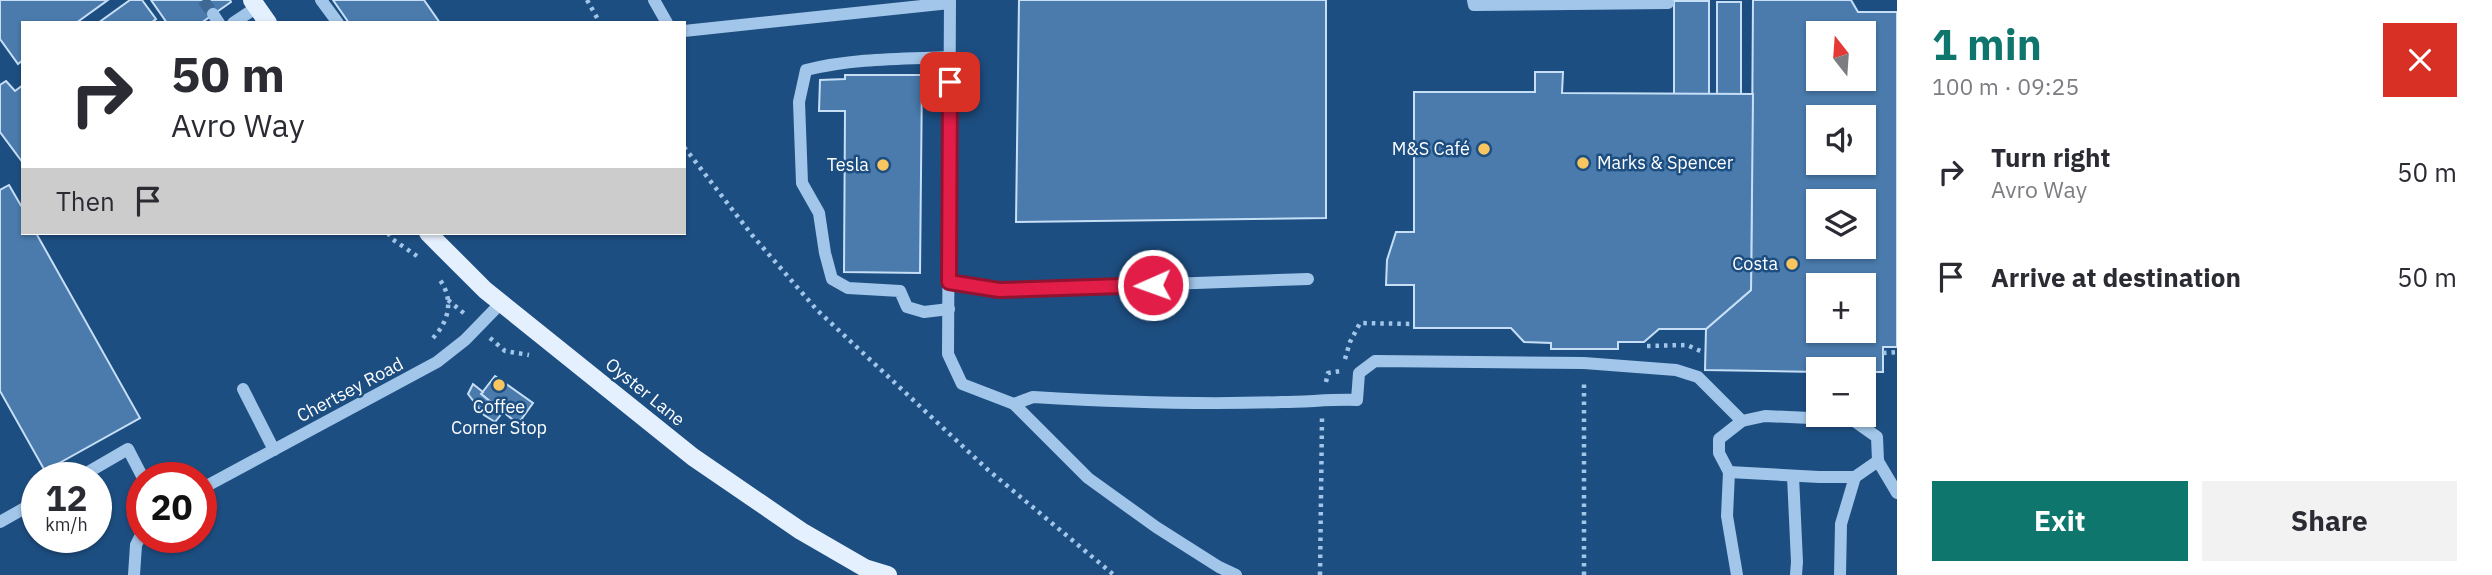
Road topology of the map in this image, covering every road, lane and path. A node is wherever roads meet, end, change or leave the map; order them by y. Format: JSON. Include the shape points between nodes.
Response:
{"nodes":[{"id":1,"x":321,"y":0,"type":"edge"},
{"id":2,"x":587,"y":0,"type":"edge"},
{"id":3,"x":654,"y":0,"type":"edge"},
{"id":4,"x":1473,"y":0,"type":"edge"},
{"id":5,"x":950,"y":1,"type":"edge"},
{"id":6,"x":255,"y":4,"type":"edge"},
{"id":7,"x":1668,"y":4,"type":"dead end"},
{"id":8,"x":235,"y":21,"type":"edge"},
{"id":9,"x":267,"y":21,"type":"edge"},
{"id":10,"x":337,"y":21,"type":"edge"},
{"id":11,"x":599,"y":21,"type":"edge"},
{"id":12,"x":666,"y":21,"type":"edge"},
{"id":13,"x":686,"y":31,"type":"edge"},
{"id":14,"x":950,"y":57,"type":"junction"},
{"id":15,"x":686,"y":150,"type":"edge"},
{"id":16,"x":389,"y":235,"type":"edge"},
{"id":17,"x":430,"y":235,"type":"edge"},
{"id":18,"x":426,"y":263,"type":"dead end"},
{"id":19,"x":435,"y":273,"type":"dead end"},
{"id":20,"x":1308,"y":279,"type":"dead end"},
{"id":21,"x":949,"y":282,"type":"junction"},
{"id":22,"x":448,"y":299,"type":"dead end"},
{"id":23,"x":501,"y":303,"type":"junction"},
{"id":24,"x":949,"y":309,"type":"junction"},
{"id":25,"x":1414,"y":324,"type":"dead end"},
{"id":26,"x":1897,"y":352,"type":"edge"},
{"id":27,"x":1883,"y":353,"type":"dead end"},
{"id":28,"x":1584,"y":363,"type":"junction"},
{"id":29,"x":243,"y":389,"type":"dead end"},
{"id":30,"x":1322,"y":398,"type":"junction"},
{"id":31,"x":1014,"y":404,"type":"junction"},
{"id":32,"x":1742,"y":421,"type":"junction"},
{"id":33,"x":274,"y":450,"type":"junction"},
{"id":34,"x":1878,"y":460,"type":"junction"},
{"id":35,"x":106,"y":462,"type":"edge"},
{"id":36,"x":135,"y":462,"type":"edge"},
{"id":37,"x":1729,"y":472,"type":"junction"},
{"id":38,"x":1793,"y":476,"type":"junction"},
{"id":39,"x":1855,"y":477,"type":"junction"},
{"id":40,"x":217,"y":480,"type":"edge"},
{"id":41,"x":1897,"y":494,"type":"edge"},
{"id":42,"x":21,"y":509,"type":"edge"},
{"id":43,"x":1,"y":520,"type":"edge"},
{"id":44,"x":135,"y":553,"type":"edge"},
{"id":45,"x":858,"y":568,"type":"edge"},
{"id":46,"x":134,"y":575,"type":"edge"},
{"id":47,"x":888,"y":575,"type":"edge"},
{"id":48,"x":1115,"y":575,"type":"edge"},
{"id":49,"x":1236,"y":575,"type":"edge"},
{"id":50,"x":1320,"y":575,"type":"edge"},
{"id":51,"x":1584,"y":575,"type":"edge"},
{"id":52,"x":1737,"y":575,"type":"edge"},
{"id":53,"x":1796,"y":575,"type":"edge"},
{"id":54,"x":1840,"y":575,"type":"edge"}],
"edges":[{"from":1,"to":10,"type":"street"},
{"from":2,"to":11,"type":"path"},
{"from":3,"to":12,"type":"street"},
{"from":4,"to":7,"type":"street","via":[[1474,5]]},
{"from":5,"to":13,"type":"street"},
{"from":5,"to":14,"type":"street"},
{"from":6,"to":8,"type":"street"},
{"from":6,"to":9,"type":"main road"},
{"from":14,"to":21,"type":"street"},
{"from":14,"to":24,"type":"street","via":[[836,62],[806,70],[799,102],[802,183],[819,213],[832,279],[848,288],[900,291],[906,307],[924,312]]},
{"from":15,"to":48,"type":"path","via":[[817,310],[986,469]]},
{"from":16,"to":18,"type":"path"},
{"from":17,"to":23,"type":"main road","name":"Oyster Lane"},
{"from":19,"to":22,"type":"path"},
{"from":20,"to":21,"type":"street","via":[[999,290]]},
{"from":21,"to":24,"type":"street"},
{"from":23,"to":33,"type":"street","name":"Chertsey Road","via":[[437,362]]},
{"from":23,"to":45,"type":"main road","name":"Oyster Lane","via":[[692,457]]},
{"from":24,"to":31,"type":"street","via":[[948,354],[962,384]]},
{"from":25,"to":30,"type":"path","via":[[1360,323],[1341,371],[1328,373]]},
{"from":26,"to":27,"type":"path"},
{"from":28,"to":30,"type":"street","via":[[1375,361],[1359,373],[1357,400]]},
{"from":28,"to":32,"type":"street","via":[[1676,370],[1698,377]]},
{"from":28,"to":51,"type":"path"},
{"from":29,"to":33,"type":"street"},
{"from":30,"to":31,"type":"street","via":[[1166,402],[1033,397]]},
{"from":30,"to":50,"type":"path"},
{"from":31,"to":49,"type":"street","via":[[1088,478],[1156,527]]},
{"from":32,"to":34,"type":"street","via":[[1765,416],[1853,420],[1877,437]]},
{"from":32,"to":37,"type":"street","via":[[1719,439],[1719,453]]},
{"from":33,"to":40,"type":"street","name":"Chertsey Road"},
{"from":34,"to":39,"type":"street"},
{"from":34,"to":41,"type":"street"},
{"from":35,"to":36,"type":"street","via":[[128,449]]},
{"from":37,"to":38,"type":"street"},
{"from":37,"to":52,"type":"street","via":[[1727,516]]},
{"from":38,"to":39,"type":"street"},
{"from":38,"to":53,"type":"street"},
{"from":39,"to":54,"type":"street","via":[[1841,524]]},
{"from":42,"to":43,"type":"street"},
{"from":44,"to":46,"type":"street"},
{"from":45,"to":47,"type":"main road","name":"Oyster Lane"}]}
